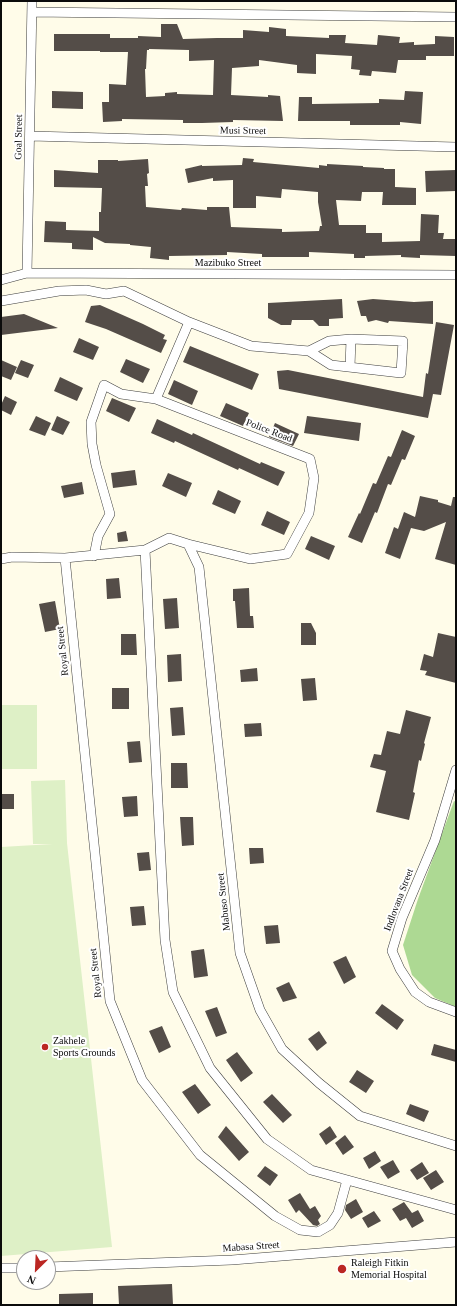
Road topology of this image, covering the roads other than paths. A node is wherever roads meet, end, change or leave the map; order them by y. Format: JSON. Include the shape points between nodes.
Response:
{"nodes":[{"id":1,"x":32,"y":1,"type":"edge"},
{"id":2,"x":32,"y":12,"type":"junction"},
{"id":3,"x":456,"y":18,"type":"edge"},
{"id":4,"x":30,"y":136,"type":"junction"},
{"id":5,"x":456,"y":147,"type":"edge"},
{"id":6,"x":27,"y":273,"type":"junction"},
{"id":7,"x":456,"y":275,"type":"edge"},
{"id":8,"x":1,"y":280,"type":"edge"},
{"id":9,"x":1,"y":301,"type":"edge"},
{"id":10,"x":189,"y":322,"type":"junction"},
{"id":11,"x":351,"y":339,"type":"junction"},
{"id":12,"x":309,"y":351,"type":"junction"},
{"id":13,"x":350,"y":367,"type":"junction"},
{"id":14,"x":156,"y":399,"type":"junction"},
{"id":15,"x":188,"y":544,"type":"junction"},
{"id":16,"x":145,"y":550,"type":"junction"},
{"id":17,"x":94,"y":556,"type":"junction"},
{"id":18,"x":65,"y":558,"type":"junction"},
{"id":19,"x":1,"y":559,"type":"edge"},
{"id":20,"x":456,"y":770,"type":"edge"},
{"id":21,"x":456,"y":1012,"type":"edge"},
{"id":22,"x":456,"y":1146,"type":"edge"},
{"id":23,"x":347,"y":1180,"type":"junction"},
{"id":24,"x":456,"y":1210,"type":"edge"},
{"id":25,"x":456,"y":1242,"type":"edge"},
{"id":26,"x":56,"y":1267,"type":"edge"},
{"id":27,"x":1,"y":1268,"type":"edge"},
{"id":28,"x":16,"y":1268,"type":"edge"}],
"edges":[{"from":1,"to":2,"type":"street","name":"Goal Street"},
{"from":2,"to":3,"type":"street"},
{"from":2,"to":4,"type":"street","name":"Goal Street"},
{"from":4,"to":5,"type":"street","name":"Musi Street"},
{"from":4,"to":6,"type":"street","name":"Goal Street"},
{"from":6,"to":7,"type":"street","name":"Mazibuko Street"},
{"from":6,"to":8,"type":"street","name":"Mazibuko Street"},
{"from":9,"to":10,"type":"street","via":[[58,291],[86,290],[106,294],[124,291]]},
{"from":10,"to":12,"type":"street","via":[[251,346]]},
{"from":10,"to":14,"type":"street"},
{"from":11,"to":12,"type":"street","via":[[329,341]]},
{"from":11,"to":13,"type":"street"},
{"from":11,"to":13,"type":"street","via":[[403,341],[401,373]]},
{"from":12,"to":13,"type":"street","via":[[331,365]]},
{"from":14,"to":15,"type":"street","name":"Police Road","via":[[310,459],[314,478],[309,513],[287,554],[250,559]]},
{"from":14,"to":17,"type":"street","name":"Police Road","via":[[121,394],[104,385],[91,422],[92,444],[110,514],[98,536]]},
{"from":15,"to":16,"type":"street","name":"Police Road","via":[[169,538]]},
{"from":15,"to":22,"type":"street","name":"Mabuso Street","via":[[199,566],[240,953],[260,1010],[282,1049],[360,1116]]},
{"from":16,"to":17,"type":"street","name":"Police Road"},
{"from":16,"to":23,"type":"street","via":[[162,901],[173,992],[210,1068],[267,1139],[311,1170]]},
{"from":17,"to":18,"type":"street","name":"Police Road"},
{"from":18,"to":19,"type":"street","name":"Police Road"},
{"from":18,"to":23,"type":"street","name":"Royal Street","via":[[110,1001],[142,1080],[200,1155],[275,1216],[300,1230],[318,1232],[330,1225],[338,1213]]},
{"from":20,"to":21,"type":"street","name":"Indlovana Street","via":[[435,840],[402,918],[392,951],[415,992],[429,1002]]},
{"from":23,"to":24,"type":"street"},
{"from":25,"to":26,"type":"street","name":"Mabasa Street","via":[[232,1260]]},
{"from":27,"to":28,"type":"street"}]}
